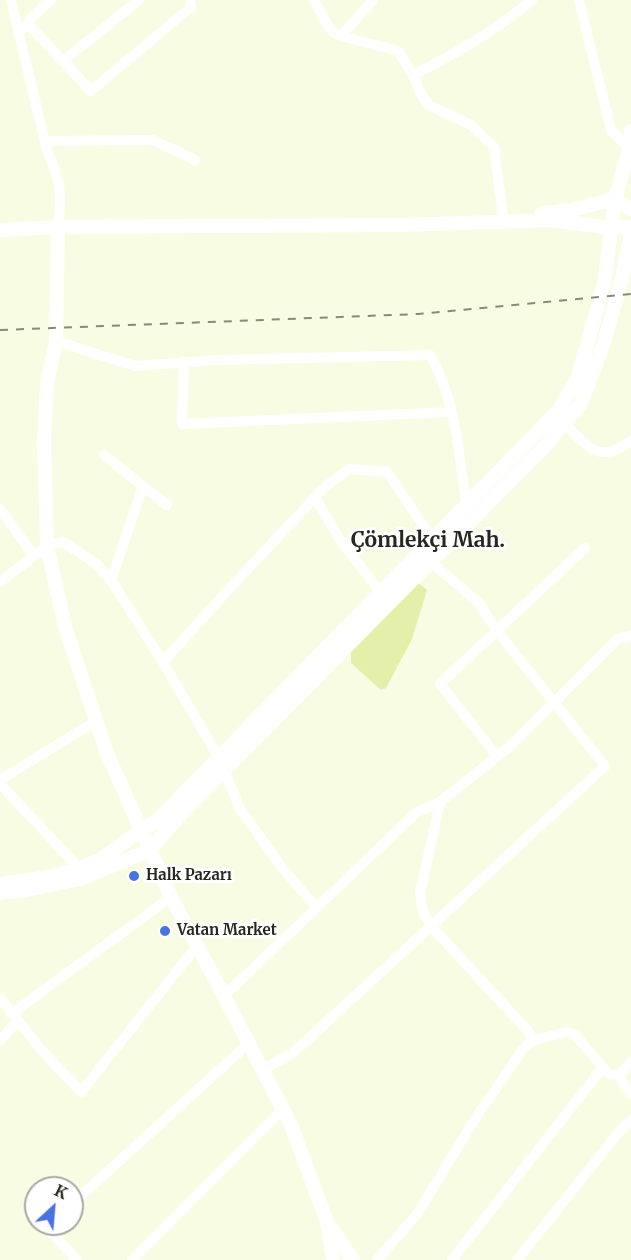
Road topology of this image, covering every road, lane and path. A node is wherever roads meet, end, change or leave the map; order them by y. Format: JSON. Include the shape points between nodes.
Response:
{"nodes":[{"id":1,"x":11,"y":0,"type":"edge"},
{"id":2,"x":51,"y":0,"type":"edge"},
{"id":3,"x":139,"y":0,"type":"edge"},
{"id":4,"x":190,"y":0,"type":"edge"},
{"id":5,"x":314,"y":0,"type":"edge"},
{"id":6,"x":373,"y":0,"type":"edge"},
{"id":7,"x":532,"y":0,"type":"edge"},
{"id":8,"x":579,"y":0,"type":"edge"},
{"id":9,"x":28,"y":24,"type":"junction"},
{"id":10,"x":20,"y":36,"type":"junction"},
{"id":11,"x":341,"y":36,"type":"junction"},
{"id":12,"x":63,"y":61,"type":"junction"},
{"id":13,"x":413,"y":75,"type":"junction"},
{"id":14,"x":631,"y":131,"type":"edge"},
{"id":15,"x":45,"y":141,"type":"junction"},
{"id":16,"x":628,"y":148,"type":"junction"},
{"id":17,"x":195,"y":160,"type":"dead end"},
{"id":18,"x":615,"y":199,"type":"junction"},
{"id":19,"x":631,"y":209,"type":"edge"},
{"id":20,"x":503,"y":216,"type":"junction"},
{"id":21,"x":362,"y":224,"type":"junction"},
{"id":22,"x":58,"y":227,"type":"junction"},
{"id":23,"x":631,"y":227,"type":"edge"},
{"id":24,"x":611,"y":228,"type":"junction"},
{"id":25,"x":0,"y":230,"type":"edge"},
{"id":26,"x":631,"y":233,"type":"edge"},
{"id":27,"x":56,"y":341,"type":"junction"},
{"id":28,"x":184,"y":362,"type":"junction"},
{"id":29,"x":451,"y":412,"type":"junction"},
{"id":30,"x":564,"y":423,"type":"junction"},
{"id":31,"x":631,"y":441,"type":"edge"},
{"id":32,"x":104,"y":454,"type":"dead end"},
{"id":33,"x":143,"y":486,"type":"junction"},
{"id":34,"x":315,"y":498,"type":"junction"},
{"id":35,"x":167,"y":505,"type":"dead end"},
{"id":36,"x":467,"y":506,"type":"junction"},
{"id":37,"x":0,"y":509,"type":"edge"},
{"id":38,"x":433,"y":540,"type":"junction"},
{"id":39,"x":47,"y":546,"type":"junction"},
{"id":40,"x":585,"y":548,"type":"dead end"},
{"id":41,"x":34,"y":556,"type":"junction"},
{"id":42,"x":430,"y":561,"type":"junction"},
{"id":43,"x":111,"y":581,"type":"junction"},
{"id":44,"x":0,"y":582,"type":"edge"},
{"id":45,"x":381,"y":593,"type":"junction"},
{"id":46,"x":497,"y":631,"type":"junction"},
{"id":47,"x":631,"y":636,"type":"edge"},
{"id":48,"x":163,"y":662,"type":"junction"},
{"id":49,"x":554,"y":702,"type":"junction"},
{"id":50,"x":96,"y":721,"type":"junction"},
{"id":51,"x":497,"y":756,"type":"junction"},
{"id":52,"x":221,"y":764,"type":"junction"},
{"id":53,"x":0,"y":780,"type":"edge"},
{"id":54,"x":0,"y":784,"type":"edge"},
{"id":55,"x":440,"y":802,"type":"junction"},
{"id":56,"x":141,"y":829,"type":"junction"},
{"id":57,"x":150,"y":850,"type":"junction"},
{"id":58,"x":79,"y":867,"type":"junction"},
{"id":59,"x":0,"y":884,"type":"edge"},
{"id":60,"x":0,"y":893,"type":"edge"},
{"id":61,"x":171,"y":897,"type":"junction"},
{"id":62,"x":316,"y":907,"type":"junction"},
{"id":63,"x":431,"y":926,"type":"junction"},
{"id":64,"x":197,"y":946,"type":"junction"},
{"id":65,"x":224,"y":996,"type":"junction"},
{"id":66,"x":0,"y":998,"type":"edge"},
{"id":67,"x":14,"y":1017,"type":"junction"},
{"id":68,"x":533,"y":1040,"type":"junction"},
{"id":69,"x":0,"y":1041,"type":"edge"},
{"id":70,"x":249,"y":1043,"type":"junction"},
{"id":71,"x":631,"y":1062,"type":"edge"},
{"id":72,"x":603,"y":1067,"type":"junction"},
{"id":73,"x":262,"y":1070,"type":"junction"},
{"id":74,"x":620,"y":1076,"type":"junction"},
{"id":75,"x":631,"y":1094,"type":"edge"},
{"id":76,"x":282,"y":1110,"type":"junction"},
{"id":77,"x":631,"y":1120,"type":"edge"},
{"id":78,"x":84,"y":1193,"type":"edge"},
{"id":79,"x":327,"y":1221,"type":"junction"},
{"id":80,"x":54,"y":1236,"type":"edge"},
{"id":81,"x":77,"y":1260,"type":"edge"},
{"id":82,"x":132,"y":1260,"type":"edge"},
{"id":83,"x":333,"y":1260,"type":"edge"},
{"id":84,"x":353,"y":1260,"type":"edge"},
{"id":85,"x":377,"y":1260,"type":"edge"},
{"id":86,"x":452,"y":1260,"type":"edge"},
{"id":87,"x":517,"y":1260,"type":"edge"}],
"edges":[{"from":1,"to":10,"type":"street"},
{"from":2,"to":9,"type":"street"},
{"from":3,"to":12,"type":"street"},
{"from":4,"to":12,"type":"street","via":[[191,8],[91,91]]},
{"from":5,"to":11,"type":"street","via":[[333,32]]},
{"from":6,"to":11,"type":"street"},
{"from":7,"to":13,"type":"street","via":[[456,53]]},
{"from":8,"to":16,"type":"street","via":[[611,130]]},
{"from":9,"to":10,"type":"street"},
{"from":9,"to":12,"type":"street"},
{"from":10,"to":15,"type":"street"},
{"from":11,"to":13,"type":"street","via":[[398,51]]},
{"from":13,"to":20,"type":"street","via":[[429,105],[471,125],[494,147]]},
{"from":14,"to":16,"type":"main road"},
{"from":15,"to":17,"type":"street","via":[[153,140]]},
{"from":15,"to":22,"type":"street","via":[[62,200]]},
{"from":16,"to":18,"type":"main road"},
{"from":18,"to":19,"type":"main road"},
{"from":18,"to":20,"type":"main road","via":[[571,210]]},
{"from":18,"to":24,"type":"main road"},
{"from":20,"to":21,"type":"main road","via":[[381,218]]},
{"from":21,"to":22,"type":"main road"},
{"from":21,"to":24,"type":"main road","via":[[552,220]]},
{"from":22,"to":25,"type":"main road"},
{"from":22,"to":27,"type":"main road"},
{"from":23,"to":24,"type":"main road"},
{"from":24,"to":36,"type":"main road","via":[[604,284],[578,377],[559,410]]},
{"from":26,"to":30,"type":"main road","via":[[603,346],[580,405]]},
{"from":27,"to":28,"type":"street","via":[[135,366]]},
{"from":27,"to":39,"type":"main road","via":[[47,383],[44,441]]},
{"from":28,"to":29,"type":"street","via":[[430,356],[441,374]]},
{"from":28,"to":29,"type":"street","via":[[182,424]]},
{"from":29,"to":36,"type":"street"},
{"from":30,"to":31,"type":"street","via":[[584,444],[608,454]]},
{"from":30,"to":42,"type":"main road"},
{"from":32,"to":33,"type":"street"},
{"from":33,"to":35,"type":"street"},
{"from":33,"to":43,"type":"street"},
{"from":34,"to":38,"type":"street","via":[[349,469],[387,472]]},
{"from":34,"to":45,"type":"street","via":[[341,541]]},
{"from":34,"to":48,"type":"street"},
{"from":36,"to":38,"type":"main road"},
{"from":37,"to":41,"type":"street"},
{"from":38,"to":45,"type":"main road"},
{"from":39,"to":41,"type":"street"},
{"from":39,"to":43,"type":"street","via":[[63,542],[97,564]]},
{"from":39,"to":50,"type":"main road","via":[[65,626]]},
{"from":40,"to":46,"type":"street"},
{"from":41,"to":44,"type":"street"},
{"from":42,"to":46,"type":"street","via":[[479,603]]},
{"from":42,"to":52,"type":"main road"},
{"from":43,"to":48,"type":"street"},
{"from":45,"to":52,"type":"main road"},
{"from":46,"to":49,"type":"street"},
{"from":46,"to":51,"type":"street","via":[[440,684]]},
{"from":47,"to":49,"type":"street","via":[[620,638]]},
{"from":48,"to":52,"type":"street"},
{"from":49,"to":51,"type":"street"},
{"from":49,"to":63,"type":"street","via":[[605,766]]},
{"from":50,"to":53,"type":"street"},
{"from":50,"to":56,"type":"main road"},
{"from":51,"to":55,"type":"street"},
{"from":52,"to":56,"type":"main road","via":[[157,822]]},
{"from":52,"to":57,"type":"main road"},
{"from":52,"to":62,"type":"street","via":[[240,809]]},
{"from":54,"to":58,"type":"street"},
{"from":55,"to":62,"type":"street","via":[[417,812]]},
{"from":55,"to":63,"type":"street","via":[[420,893],[423,912]]},
{"from":56,"to":57,"type":"main road"},
{"from":56,"to":58,"type":"main road","via":[[98,860]]},
{"from":57,"to":60,"type":"main road","via":[[80,879]]},
{"from":57,"to":61,"type":"main road"},
{"from":58,"to":59,"type":"main road","via":[[60,875]]},
{"from":61,"to":64,"type":"main road"},
{"from":61,"to":67,"type":"street"},
{"from":62,"to":65,"type":"street"},
{"from":63,"to":68,"type":"street"},
{"from":63,"to":73,"type":"street","via":[[293,1053]]},
{"from":64,"to":65,"type":"main road"},
{"from":64,"to":67,"type":"street","via":[[81,1092]]},
{"from":65,"to":70,"type":"main road"},
{"from":66,"to":67,"type":"street"},
{"from":67,"to":69,"type":"street"},
{"from":68,"to":72,"type":"street","via":[[568,1032]]},
{"from":68,"to":85,"type":"street","via":[[473,1122],[418,1213]]},
{"from":70,"to":73,"type":"main road"},
{"from":70,"to":78,"type":"street"},
{"from":71,"to":74,"type":"street"},
{"from":72,"to":74,"type":"street","via":[[609,1074]]},
{"from":72,"to":86,"type":"street"},
{"from":73,"to":76,"type":"main road"},
{"from":74,"to":75,"type":"street"},
{"from":76,"to":79,"type":"main road"},
{"from":76,"to":82,"type":"street"},
{"from":77,"to":87,"type":"street"},
{"from":79,"to":83,"type":"main road"},
{"from":79,"to":84,"type":"main road"},
{"from":80,"to":81,"type":"street"}]}
